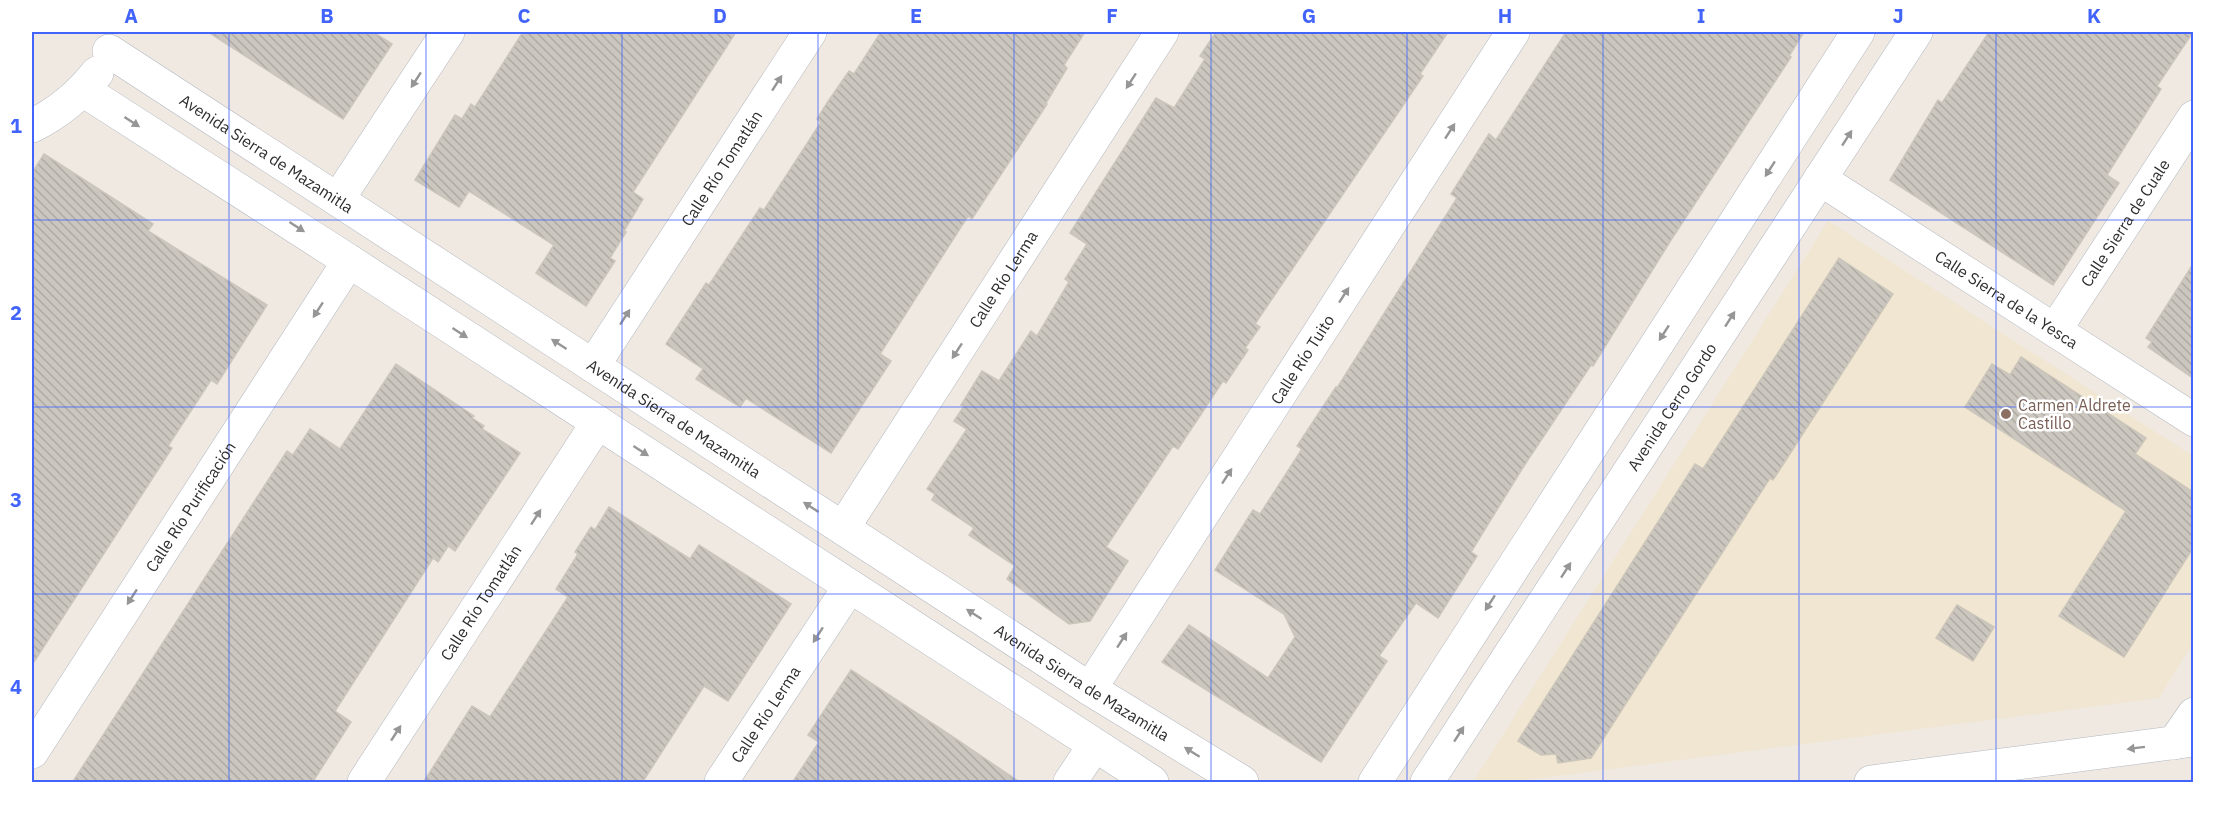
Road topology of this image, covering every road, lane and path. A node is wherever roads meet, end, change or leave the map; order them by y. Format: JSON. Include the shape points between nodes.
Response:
{"nodes":[{"id":1,"x":448,"y":32,"type":"edge"},
{"id":2,"x":810,"y":32,"type":"edge"},
{"id":3,"x":1162,"y":32,"type":"edge"},
{"id":4,"x":1514,"y":32,"type":"edge"},
{"id":5,"x":1858,"y":32,"type":"edge"},
{"id":6,"x":1916,"y":32,"type":"edge"},
{"id":7,"x":112,"y":41,"type":"edge"},
{"id":8,"x":83,"y":90,"type":"junction"},
{"id":9,"x":2193,"y":117,"type":"edge"},
{"id":10,"x":32,"y":126,"type":"edge"},
{"id":11,"x":1820,"y":179,"type":"junction"},
{"id":12,"x":338,"y":199,"type":"junction"},
{"id":13,"x":349,"y":261,"type":"junction"},
{"id":14,"x":2055,"y":330,"type":"junction"},
{"id":15,"x":593,"y":366,"type":"junction"},
{"id":16,"x":2193,"y":420,"type":"edge"},
{"id":17,"x":598,"y":422,"type":"junction"},
{"id":18,"x":1573,"y":474,"type":"junction"},
{"id":19,"x":1611,"y":501,"type":"junction"},
{"id":20,"x":843,"y":528,"type":"junction"},
{"id":21,"x":850,"y":586,"type":"junction"},
{"id":22,"x":1011,"y":638,"type":"junction"},
{"id":23,"x":986,"y":675,"type":"junction"},
{"id":24,"x":1090,"y":689,"type":"junction"},
{"id":25,"x":2193,"y":714,"type":"edge"},
{"id":26,"x":2184,"y":742,"type":"edge"},
{"id":27,"x":1094,"y":746,"type":"junction"},
{"id":28,"x":32,"y":752,"type":"edge"},
{"id":29,"x":364,"y":783,"type":"edge"},
{"id":30,"x":721,"y":783,"type":"edge"},
{"id":31,"x":1070,"y":783,"type":"edge"},
{"id":32,"x":1152,"y":783,"type":"edge"},
{"id":33,"x":1242,"y":783,"type":"edge"},
{"id":34,"x":1375,"y":783,"type":"edge"},
{"id":35,"x":1428,"y":783,"type":"edge"},
{"id":36,"x":1871,"y":783,"type":"edge"}],
"edges":[{"from":1,"to":12,"type":"street","one_way":true},
{"from":15,"to":2,"type":"street","name":"Calle Río Tomatlán","one_way":true},
{"from":3,"to":20,"type":"street","name":"Calle Río Lerma","one_way":true},
{"from":24,"to":4,"type":"street","name":"Calle Río Tuito","one_way":true},
{"from":5,"to":18,"type":"street","one_way":true},
{"from":11,"to":6,"type":"street","name":"Avenida Cerro Gordo","one_way":true},
{"from":7,"to":8,"type":"street","via":[[98,72]]},
{"from":7,"to":12,"type":"street","name":"Avenida Sierra de Mazamitla"},
{"from":8,"to":10,"type":"street","via":[[60,111]]},
{"from":8,"to":13,"type":"street","one_way":true},
{"from":9,"to":14,"type":"street","name":"Calle Sierra de Cuale"},
{"from":11,"to":14,"type":"street","name":"Calle Sierra de la Yesca"},
{"from":19,"to":11,"type":"street","name":"Avenida Cerro Gordo","one_way":true},
{"from":15,"to":12,"type":"street","name":"Avenida Sierra de Mazamitla","one_way":true},
{"from":13,"to":17,"type":"street","one_way":true},
{"from":13,"to":28,"type":"street","name":"Calle Río Purificación","one_way":true},
{"from":14,"to":16,"type":"street","name":"Calle Sierra de la Yesca"},
{"from":20,"to":15,"type":"street","name":"Avenida Sierra de Mazamitla","one_way":true},
{"from":17,"to":21,"type":"street","one_way":true},
{"from":29,"to":17,"type":"street","name":"Calle Río Tomatlán","one_way":true},
{"from":18,"to":19,"type":"street"},
{"from":18,"to":34,"type":"street","one_way":true},
{"from":35,"to":19,"type":"street","name":"Avenida Cerro Gordo","one_way":true},
{"from":22,"to":20,"type":"street","name":"Avenida Sierra de Mazamitla","one_way":true},
{"from":21,"to":23,"type":"street"},
{"from":21,"to":30,"type":"street","name":"Calle Río Lerma","one_way":true},
{"from":22,"to":23,"type":"street"},
{"from":22,"to":24,"type":"street","name":"Avenida Sierra de Mazamitla"},
{"from":23,"to":27,"type":"street"},
{"from":33,"to":24,"type":"street","name":"Avenida Sierra de Mazamitla","one_way":true},
{"from":25,"to":26,"type":"street"},
{"from":26,"to":36,"type":"street","one_way":true},
{"from":27,"to":31,"type":"street"},
{"from":27,"to":32,"type":"street"}]}
